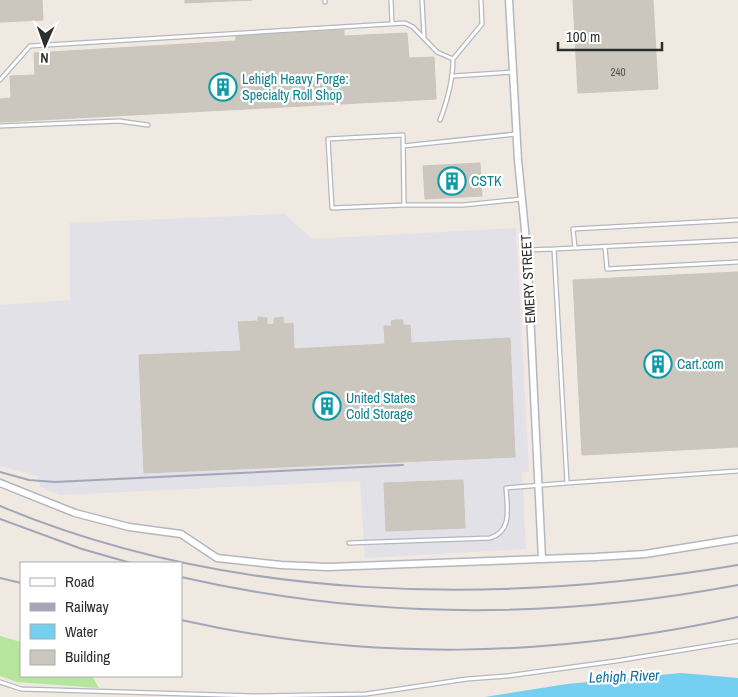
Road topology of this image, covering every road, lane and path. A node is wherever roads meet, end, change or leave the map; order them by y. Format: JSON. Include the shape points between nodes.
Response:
{"nodes":[{"id":1,"x":391,"y":0,"type":"edge"},
{"id":2,"x":422,"y":0,"type":"edge"},
{"id":3,"x":482,"y":0,"type":"edge"},
{"id":4,"x":509,"y":0,"type":"edge"},
{"id":5,"x":392,"y":24,"type":"junction"},
{"id":6,"x":424,"y":38,"type":"junction"},
{"id":7,"x":453,"y":59,"type":"junction"},
{"id":8,"x":514,"y":72,"type":"junction"},
{"id":9,"x":453,"y":76,"type":"junction"},
{"id":10,"x":0,"y":80,"type":"edge"},
{"id":11,"x":440,"y":120,"type":"dead end"},
{"id":12,"x":148,"y":125,"type":"dead end"},
{"id":13,"x":0,"y":126,"type":"edge"},
{"id":14,"x":517,"y":134,"type":"junction"},
{"id":15,"x":403,"y":146,"type":"junction"},
{"id":16,"x":522,"y":199,"type":"junction"},
{"id":17,"x":404,"y":205,"type":"junction"},
{"id":18,"x":738,"y":220,"type":"edge"},
{"id":19,"x":738,"y":240,"type":"edge"},
{"id":20,"x":605,"y":247,"type":"junction"},
{"id":21,"x":575,"y":248,"type":"junction"},
{"id":22,"x":554,"y":249,"type":"junction"},
{"id":23,"x":528,"y":250,"type":"junction"},
{"id":24,"x":738,"y":262,"type":"edge"},
{"id":25,"x":738,"y":471,"type":"edge"},
{"id":26,"x":0,"y":483,"type":"edge"},
{"id":27,"x":568,"y":483,"type":"junction"},
{"id":28,"x":539,"y":485,"type":"junction"},
{"id":29,"x":738,"y":539,"type":"edge"},
{"id":30,"x":349,"y":543,"type":"dead end"},
{"id":31,"x":542,"y":559,"type":"junction"},
{"id":32,"x":738,"y":641,"type":"edge"},
{"id":33,"x":0,"y":682,"type":"edge"}],
"edges":[{"from":1,"to":5,"type":"lane"},
{"from":2,"to":6,"type":"lane"},
{"from":3,"to":7,"type":"lane","via":[[482,24]]},
{"from":4,"to":8,"type":"street","name":"EMERY STREET"},
{"from":5,"to":6,"type":"lane","via":[[413,26]]},
{"from":5,"to":10,"type":"lane","via":[[30,46]]},
{"from":6,"to":7,"type":"lane","via":[[437,52]]},
{"from":7,"to":9,"type":"lane"},
{"from":8,"to":9,"type":"lane"},
{"from":8,"to":14,"type":"street","name":"EMERY STREET"},
{"from":9,"to":11,"type":"lane"},
{"from":12,"to":13,"type":"lane","via":[[119,121]]},
{"from":14,"to":15,"type":"lane"},
{"from":14,"to":16,"type":"street","name":"EMERY STREET"},
{"from":15,"to":17,"type":"lane"},
{"from":15,"to":17,"type":"lane","via":[[403,135],[328,139],[332,208]]},
{"from":16,"to":17,"type":"lane","via":[[463,205]]},
{"from":16,"to":23,"type":"street","name":"EMERY STREET"},
{"from":18,"to":21,"type":"lane","via":[[573,229]]},
{"from":19,"to":20,"type":"lane"},
{"from":20,"to":21,"type":"lane"},
{"from":20,"to":24,"type":"lane","via":[[607,269]]},
{"from":21,"to":22,"type":"lane"},
{"from":22,"to":23,"type":"lane"},
{"from":22,"to":27,"type":"lane"},
{"from":23,"to":28,"type":"street","name":"EMERY STREET"},
{"from":25,"to":27,"type":"lane"},
{"from":26,"to":31,"type":"street","via":[[76,513],[129,527],[181,534],[216,558],[328,567]]},
{"from":27,"to":28,"type":"lane"},
{"from":28,"to":30,"type":"lane","via":[[506,488],[506,525],[498,536]]},
{"from":28,"to":31,"type":"street","name":"EMERY STREET"},
{"from":29,"to":31,"type":"street","via":[[645,554]]},
{"from":32,"to":33,"type":"lane","via":[[616,661],[366,694],[257,696],[41,690],[21,689]]}]}
